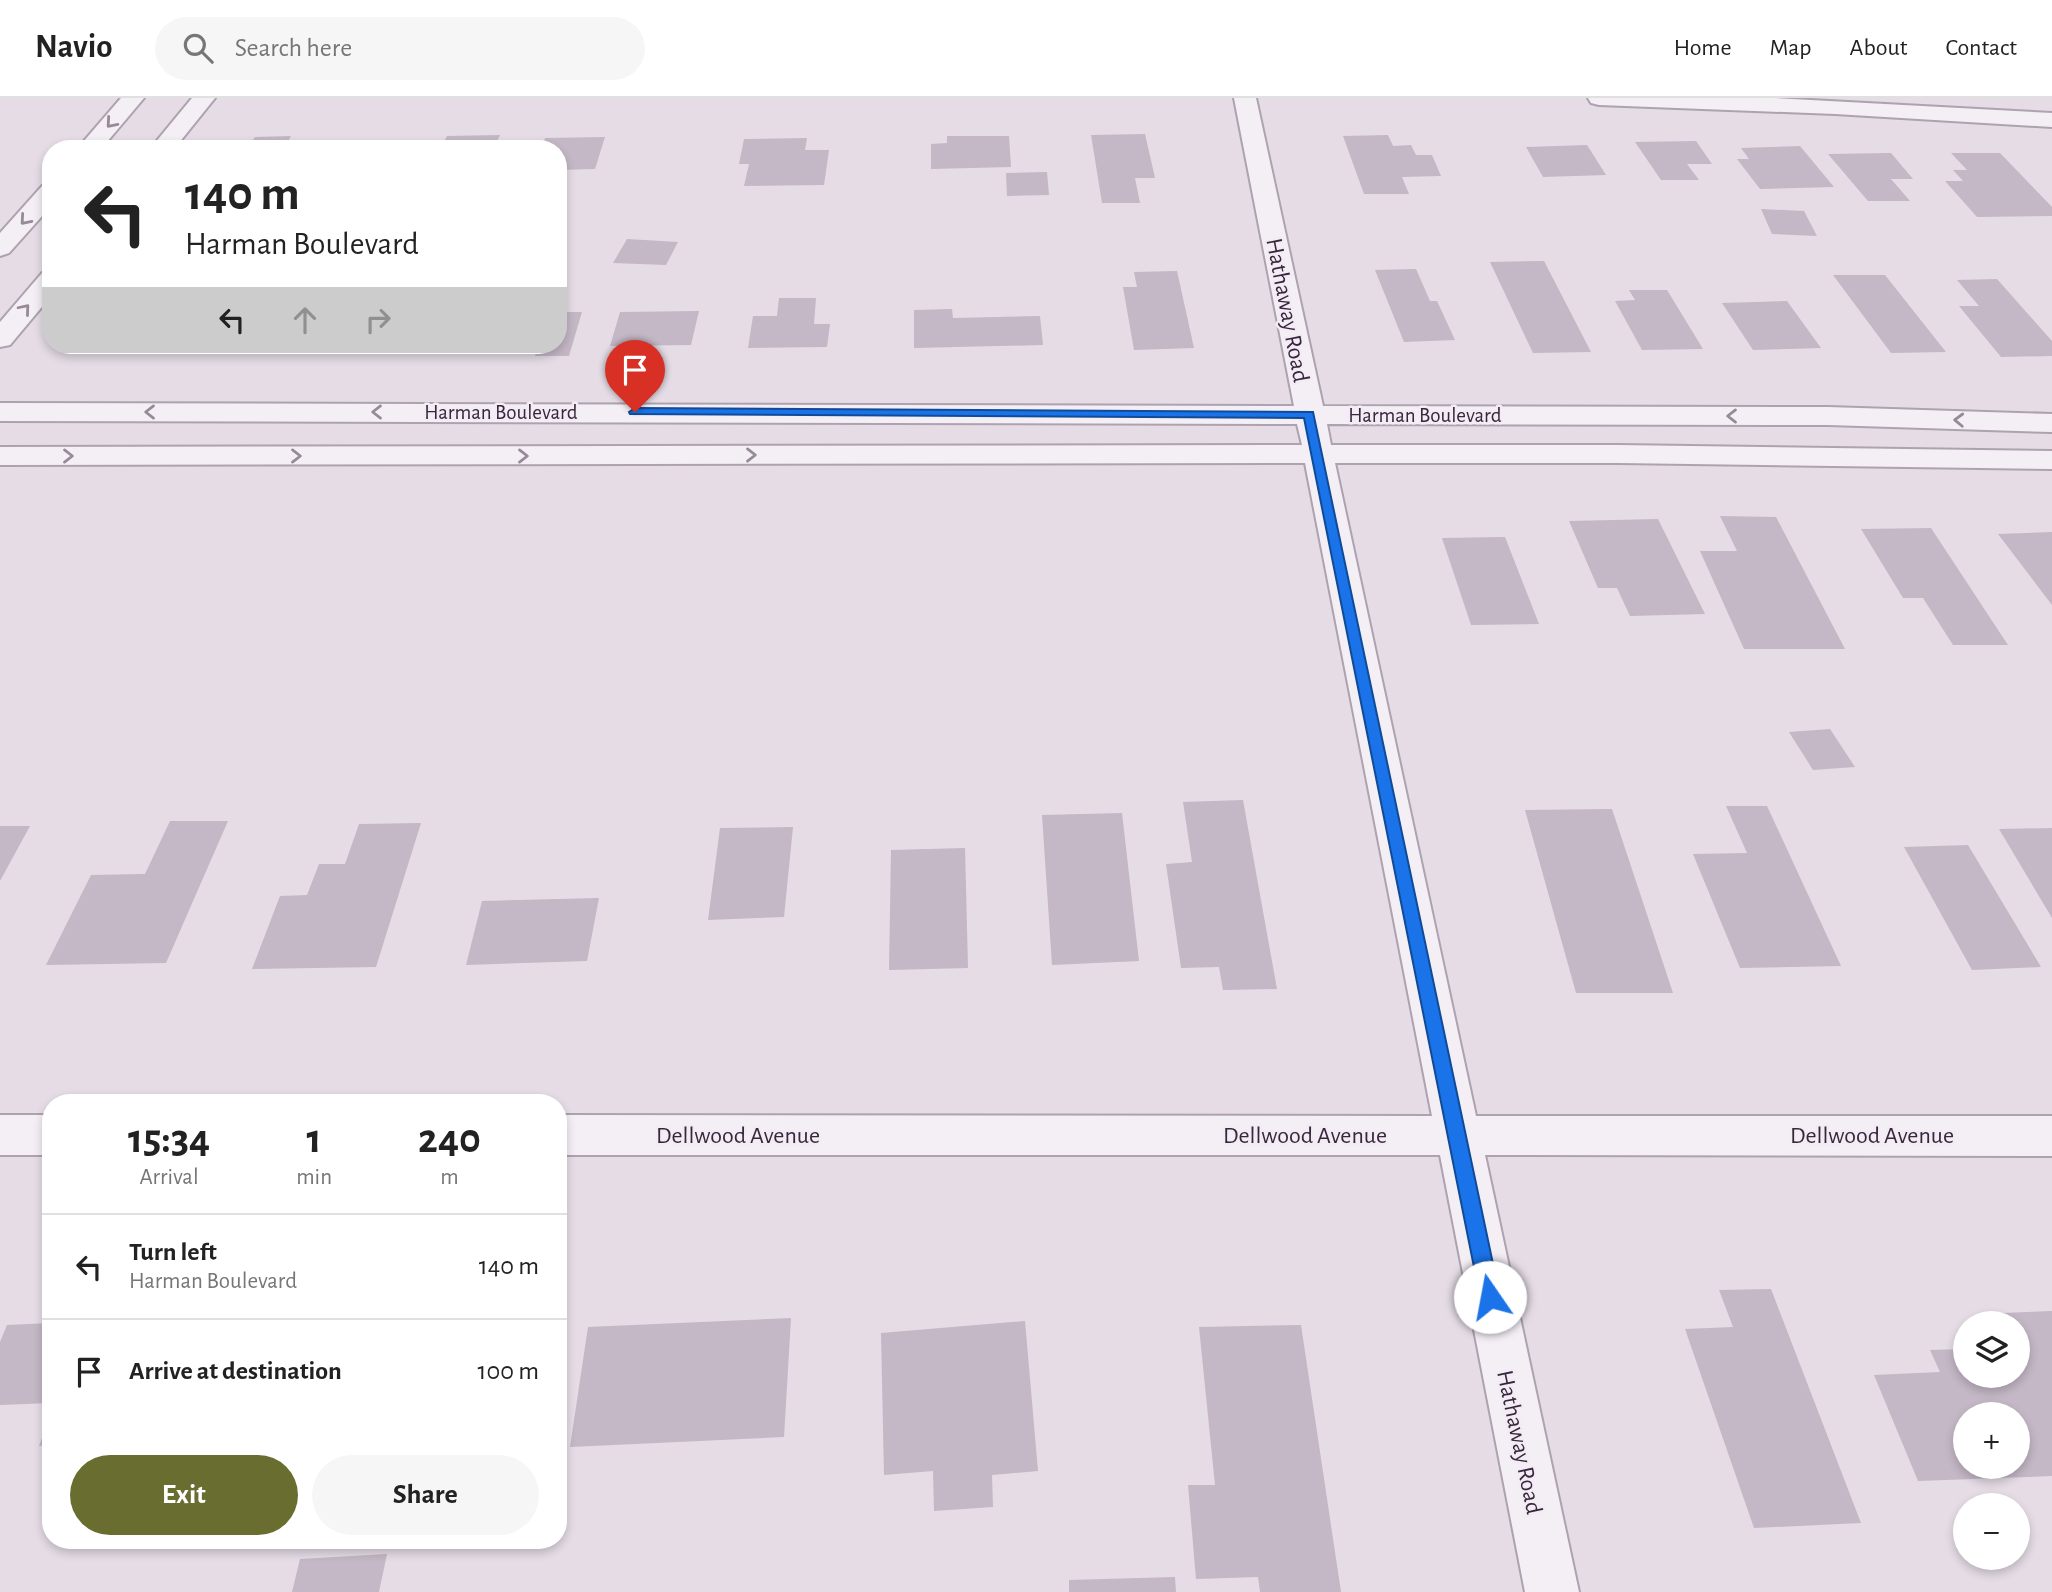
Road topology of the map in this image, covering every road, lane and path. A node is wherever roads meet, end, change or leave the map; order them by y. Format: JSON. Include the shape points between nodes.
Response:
{"nodes":[{"id":1,"x":133,"y":98,"type":"edge"},
{"id":2,"x":204,"y":98,"type":"edge"},
{"id":3,"x":1245,"y":98,"type":"edge"},
{"id":4,"x":1599,"y":98,"type":"edge"},
{"id":5,"x":2052,"y":120,"type":"edge"},
{"id":6,"x":96,"y":140,"type":"edge"},
{"id":7,"x":169,"y":140,"type":"edge"},
{"id":8,"x":42,"y":201,"type":"edge"},
{"id":9,"x":0,"y":248,"type":"edge"},
{"id":10,"x":42,"y":290,"type":"edge"},
{"id":11,"x":0,"y":340,"type":"edge"},
{"id":12,"x":0,"y":412,"type":"edge"},
{"id":13,"x":635,"y":412,"type":"junction"},
{"id":14,"x":1309,"y":415,"type":"junction"},
{"id":15,"x":2007,"y":422,"type":"junction"},
{"id":16,"x":2052,"y":423,"type":"edge"},
{"id":17,"x":1317,"y":455,"type":"junction"},
{"id":18,"x":0,"y":456,"type":"edge"},
{"id":19,"x":618,"y":456,"type":"junction"},
{"id":20,"x":2043,"y":460,"type":"edge"},
{"id":21,"x":0,"y":1135,"type":"edge"},
{"id":22,"x":42,"y":1135,"type":"edge"},
{"id":23,"x":567,"y":1135,"type":"edge"},
{"id":24,"x":1456,"y":1135,"type":"junction"},
{"id":25,"x":2052,"y":1136,"type":"edge"},
{"id":26,"x":1552,"y":1592,"type":"edge"}],
"edges":[{"from":1,"to":6,"type":"street","one_way":true},
{"from":2,"to":7,"type":"street"},
{"from":3,"to":14,"type":"street","name":"Hathaway Road"},
{"from":4,"to":5,"type":"street"},
{"from":8,"to":9,"type":"street","one_way":true},
{"from":11,"to":10,"type":"street","one_way":true},
{"from":13,"to":12,"type":"street","name":"Harman Boulevard","one_way":true},
{"from":13,"to":14,"type":"street","name":"Harman Boulevard"},
{"from":13,"to":19,"type":"street"},
{"from":15,"to":14,"type":"street","name":"Harman Boulevard","one_way":true,"via":[[1828,416]]},
{"from":14,"to":17,"type":"street","name":"Hathaway Road"},
{"from":15,"to":16,"type":"street","name":"Harman Boulevard"},
{"from":15,"to":20,"type":"street"},
{"from":19,"to":17,"type":"street","name":"Harman Boulevard","one_way":true},
{"from":17,"to":20,"type":"street","name":"Harman Boulevard"},
{"from":17,"to":24,"type":"street","name":"Hathaway Road"},
{"from":18,"to":19,"type":"street","name":"Harman Boulevard","one_way":true},
{"from":21,"to":22,"type":"street"},
{"from":23,"to":24,"type":"street","name":"Dellwood Avenue"},
{"from":24,"to":25,"type":"street","name":"Dellwood Avenue"},
{"from":24,"to":26,"type":"street","name":"Hathaway Road"}]}
